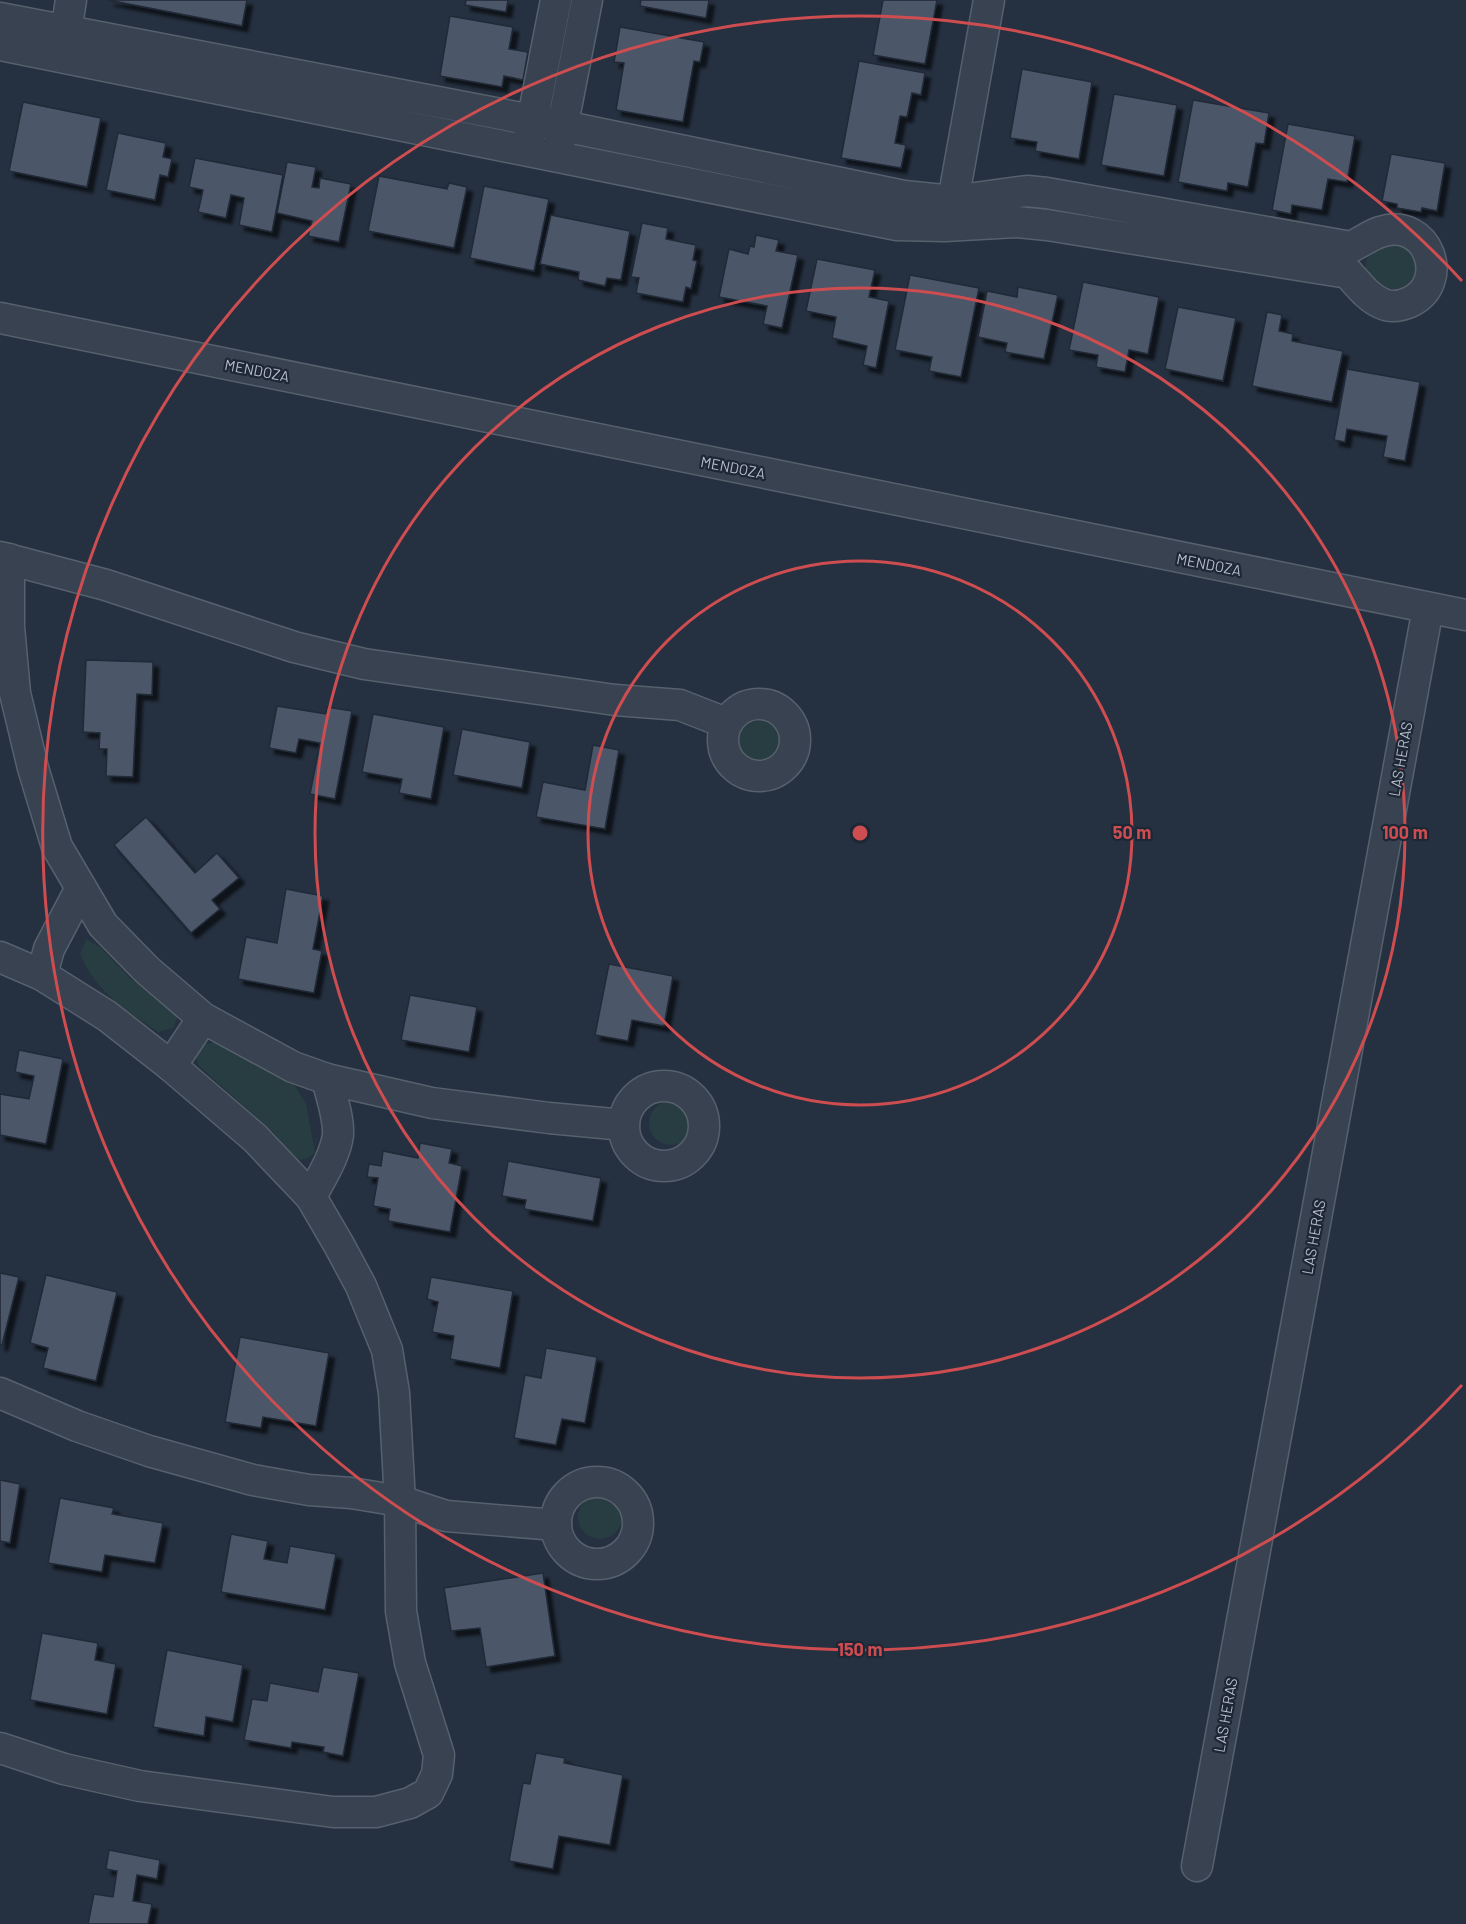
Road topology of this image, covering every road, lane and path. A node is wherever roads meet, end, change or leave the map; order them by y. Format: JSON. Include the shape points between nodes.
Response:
{"nodes":[{"id":1,"x":71,"y":0,"type":"edge"},
{"id":2,"x":556,"y":0,"type":"edge"},
{"id":3,"x":587,"y":0,"type":"edge"},
{"id":4,"x":989,"y":0,"type":"edge"},
{"id":5,"x":0,"y":18,"type":"edge"},
{"id":6,"x":64,"y":43,"type":"junction"},
{"id":7,"x":0,"y":45,"type":"edge"},
{"id":8,"x":533,"y":120,"type":"junction"},
{"id":9,"x":563,"y":126,"type":"junction"},
{"id":10,"x":527,"y":150,"type":"junction"},
{"id":11,"x":556,"y":156,"type":"junction"},
{"id":12,"x":949,"y":214,"type":"junction"},
{"id":13,"x":0,"y":318,"type":"edge"},
{"id":14,"x":5,"y":558,"type":"edge"},
{"id":15,"x":1428,"y":608,"type":"junction"},
{"id":16,"x":1466,"y":615,"type":"edge"},
{"id":17,"x":726,"y":723,"type":"dead end"},
{"id":18,"x":81,"y":888,"type":"junction"},
{"id":19,"x":0,"y":957,"type":"edge"},
{"id":20,"x":42,"y":975,"type":"junction"},
{"id":21,"x":203,"y":1018,"type":"junction"},
{"id":22,"x":171,"y":1066,"type":"junction"},
{"id":23,"x":327,"y":1079,"type":"junction"},
{"id":24,"x":624,"y":1125,"type":"dead end"},
{"id":25,"x":311,"y":1197,"type":"junction"},
{"id":26,"x":0,"y":1394,"type":"edge"},
{"id":27,"x":400,"y":1501,"type":"junction"},
{"id":28,"x":556,"y":1525,"type":"dead end"},
{"id":29,"x":0,"y":1748,"type":"edge"},
{"id":30,"x":1197,"y":1866,"type":"dead end"}],
"edges":[{"from":1,"to":6,"type":"street"},
{"from":2,"to":8,"type":"street"},
{"from":3,"to":9,"type":"street"},
{"from":4,"to":12,"type":"street"},
{"from":5,"to":6,"type":"street"},
{"from":6,"to":7,"type":"street"},
{"from":6,"to":8,"type":"street"},
{"from":6,"to":10,"type":"street"},
{"from":8,"to":9,"type":"street"},
{"from":8,"to":10,"type":"street"},
{"from":9,"to":11,"type":"street"},
{"from":9,"to":12,"type":"street","via":[[904,196]]},
{"from":10,"to":11,"type":"street"},
{"from":11,"to":12,"type":"street","via":[[897,225]]},
{"from":12,"to":12,"type":"street","via":[[1047,225],[1348,273],[1368,296],[1384,305],[1400,306],[1414,300],[1431,274],[1424,244],[1414,233],[1397,229],[1380,232],[1351,247],[1027,191]]},
{"from":13,"to":15,"type":"street","name":"MENDOZA"},
{"from":14,"to":17,"type":"street","via":[[354,662],[615,700],[680,705]]},
{"from":14,"to":18,"type":"street","via":[[15,693],[57,847]]},
{"from":15,"to":16,"type":"street","name":"MENDOZA"},
{"from":15,"to":30,"type":"street","name":"LAS HERAS"},
{"from":18,"to":20,"type":"street","via":[[49,949]]},
{"from":18,"to":21,"type":"street","via":[[103,925]]},
{"from":19,"to":20,"type":"street"},
{"from":20,"to":22,"type":"street","via":[[107,1016]]},
{"from":21,"to":22,"type":"street"},
{"from":21,"to":23,"type":"street","via":[[293,1067]]},
{"from":22,"to":25,"type":"street","via":[[255,1138]]},
{"from":23,"to":24,"type":"street","via":[[432,1103]]},
{"from":23,"to":25,"type":"street","via":[[338,1135]]},
{"from":25,"to":27,"type":"street","via":[[361,1286],[387,1350],[394,1393]]},
{"from":26,"to":27,"type":"street","via":[[149,1451],[253,1480]]},
{"from":27,"to":28,"type":"street","via":[[446,1516]]},
{"from":27,"to":29,"type":"street","via":[[401,1611],[410,1663],[439,1755],[437,1774],[428,1792],[410,1803],[376,1812],[333,1812],[140,1786],[64,1769]]}]}
